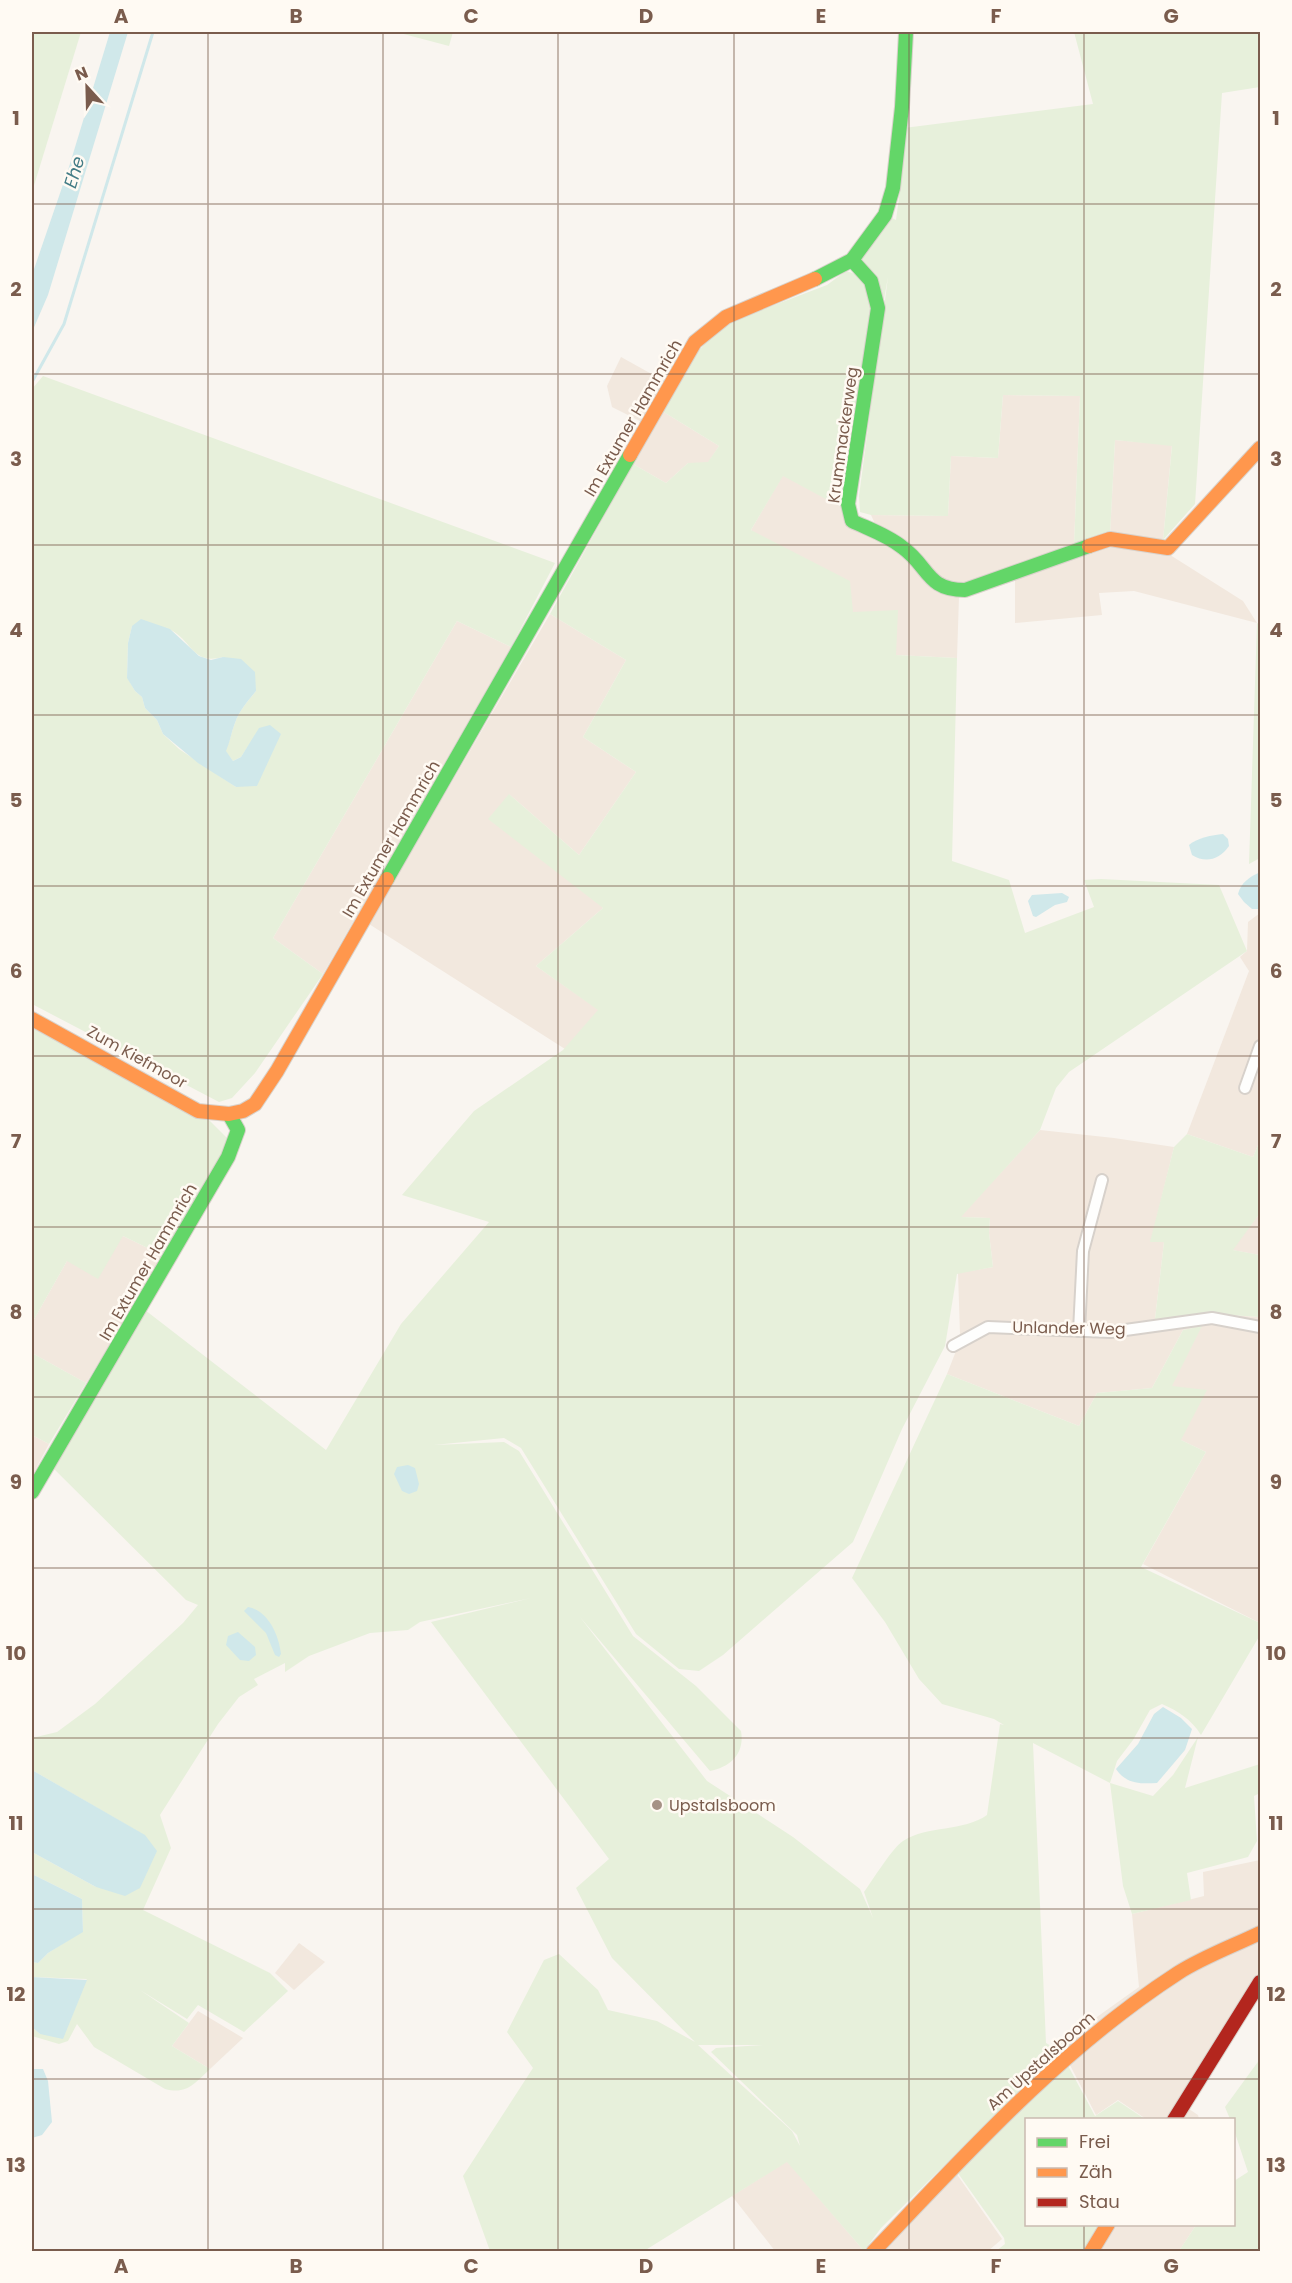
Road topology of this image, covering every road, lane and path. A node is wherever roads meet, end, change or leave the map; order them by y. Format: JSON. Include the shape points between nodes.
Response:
{"nodes":[{"id":1,"x":906,"y":32,"type":"edge"},
{"id":2,"x":852,"y":260,"type":"junction"},
{"id":3,"x":1260,"y":448,"type":"edge"},
{"id":4,"x":32,"y":1019,"type":"edge"},
{"id":5,"x":1260,"y":1046,"type":"edge"},
{"id":6,"x":1245,"y":1088,"type":"dead end"},
{"id":7,"x":229,"y":1114,"type":"junction"},
{"id":8,"x":1102,"y":1180,"type":"dead end"},
{"id":9,"x":1260,"y":1327,"type":"edge"},
{"id":10,"x":1079,"y":1331,"type":"junction"},
{"id":11,"x":953,"y":1346,"type":"dead end"},
{"id":12,"x":32,"y":1492,"type":"edge"},
{"id":13,"x":1260,"y":1933,"type":"edge"},
{"id":14,"x":1260,"y":1982,"type":"edge"},
{"id":15,"x":1175,"y":2118,"type":"edge"},
{"id":16,"x":1107,"y":2226,"type":"edge"},
{"id":17,"x":873,"y":2252,"type":"edge"},
{"id":18,"x":1091,"y":2252,"type":"edge"}],
"edges":[{"from":1,"to":2,"type":"street","via":[[893,188],[885,215]]},
{"from":2,"to":3,"type":"street","name":"Krummackerweg","via":[[875,286],[878,308],[849,514],[852,521],[906,549],[937,585],[951,592],[1110,539],[1168,548]]},
{"from":2,"to":7,"type":"street","name":"Im Extumer Hammrich","via":[[726,317],[695,342],[277,1071],[255,1104],[243,1112]]},
{"from":4,"to":7,"type":"street","name":"Zum Kiefmoor","via":[[198,1111]]},
{"from":5,"to":6,"type":"street"},
{"from":7,"to":12,"type":"street","name":"Im Extumer Hammrich","via":[[238,1130],[228,1157]]},
{"from":8,"to":10,"type":"street","via":[[1083,1251]]},
{"from":9,"to":10,"type":"street","name":"Unlander Weg","via":[[1212,1318],[1111,1332]]},
{"from":10,"to":11,"type":"street","name":"Unlander Weg","via":[[988,1327]]},
{"from":13,"to":17,"type":"street","name":"Am Upstalsboom","via":[[1180,1972],[1116,2017],[1001,2118]]},
{"from":14,"to":15,"type":"street"},
{"from":16,"to":18,"type":"street"}]}
